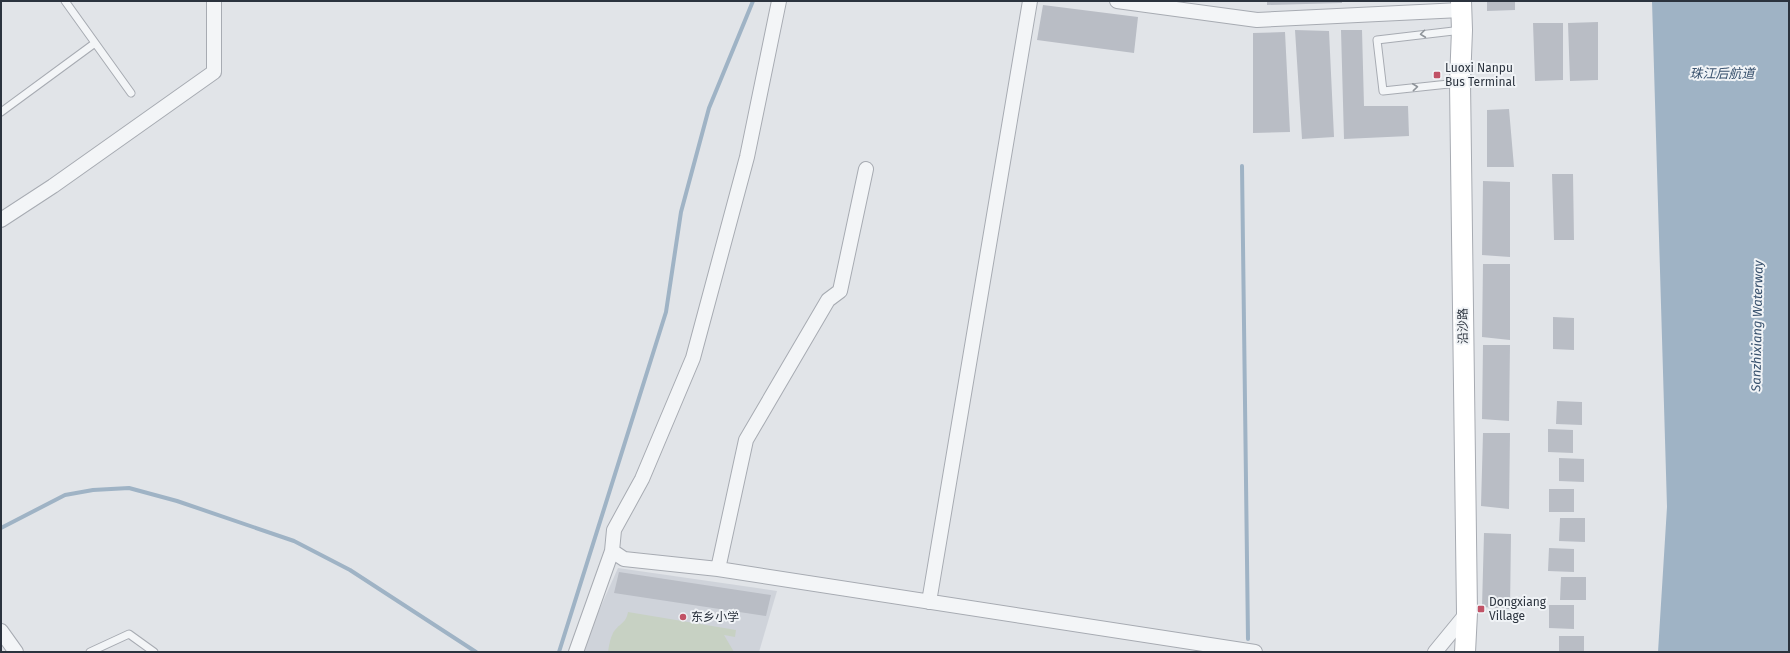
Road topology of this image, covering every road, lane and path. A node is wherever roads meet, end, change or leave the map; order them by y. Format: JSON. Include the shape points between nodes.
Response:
{"nodes":[{"id":1,"x":65,"y":1,"type":"edge"},
{"id":2,"x":214,"y":1,"type":"edge"},
{"id":3,"x":779,"y":1,"type":"edge"},
{"id":4,"x":1030,"y":1,"type":"edge"},
{"id":5,"x":1117,"y":1,"type":"edge"},
{"id":6,"x":1461,"y":5,"type":"edge"},
{"id":7,"x":1462,"y":30,"type":"junction"},
{"id":8,"x":95,"y":43,"type":"junction"},
{"id":9,"x":1460,"y":82,"type":"junction"},
{"id":10,"x":131,"y":93,"type":"dead end"},
{"id":11,"x":1,"y":112,"type":"edge"},
{"id":12,"x":866,"y":169,"type":"dead end"},
{"id":13,"x":1,"y":220,"type":"edge"},
{"id":14,"x":612,"y":551,"type":"junction"},
{"id":15,"x":718,"y":569,"type":"junction"},
{"id":16,"x":929,"y":602,"type":"junction"},
{"id":17,"x":1467,"y":613,"type":"junction"},
{"id":18,"x":1,"y":631,"type":"edge"},
{"id":19,"x":1240,"y":651,"type":"edge"},
{"id":20,"x":16,"y":652,"type":"edge"},
{"id":21,"x":90,"y":652,"type":"edge"},
{"id":22,"x":154,"y":652,"type":"edge"},
{"id":23,"x":576,"y":652,"type":"edge"},
{"id":24,"x":1255,"y":652,"type":"edge"},
{"id":25,"x":1435,"y":652,"type":"edge"},
{"id":26,"x":1465,"y":652,"type":"edge"}],
"edges":[{"from":1,"to":8,"type":"lane"},
{"from":2,"to":13,"type":"street","via":[[214,72]]},
{"from":3,"to":14,"type":"street","via":[[747,158],[693,358],[642,479],[614,530]]},
{"from":4,"to":16,"type":"street"},
{"from":5,"to":6,"type":"street","via":[[1257,20]]},
{"from":6,"to":7,"type":"street","name":"沿沙路"},
{"from":7,"to":9,"type":"street","name":"沿沙路"},
{"from":7,"to":9,"type":"lane","one_way":true,"via":[[1377,40],[1383,91]]},
{"from":8,"to":10,"type":"lane"},
{"from":8,"to":11,"type":"lane"},
{"from":9,"to":17,"type":"street","name":"沿沙路"},
{"from":12,"to":15,"type":"street","via":[[840,291],[828,300],[746,440]]},
{"from":14,"to":15,"type":"street","via":[[624,559]]},
{"from":14,"to":23,"type":"street"},
{"from":15,"to":16,"type":"street"},
{"from":16,"to":19,"type":"street"},
{"from":17,"to":25,"type":"street"},
{"from":17,"to":26,"type":"street","name":"沿沙路"},
{"from":18,"to":20,"type":"street"},
{"from":19,"to":24,"type":"street"},
{"from":21,"to":22,"type":"lane","via":[[129,634]]}]}
